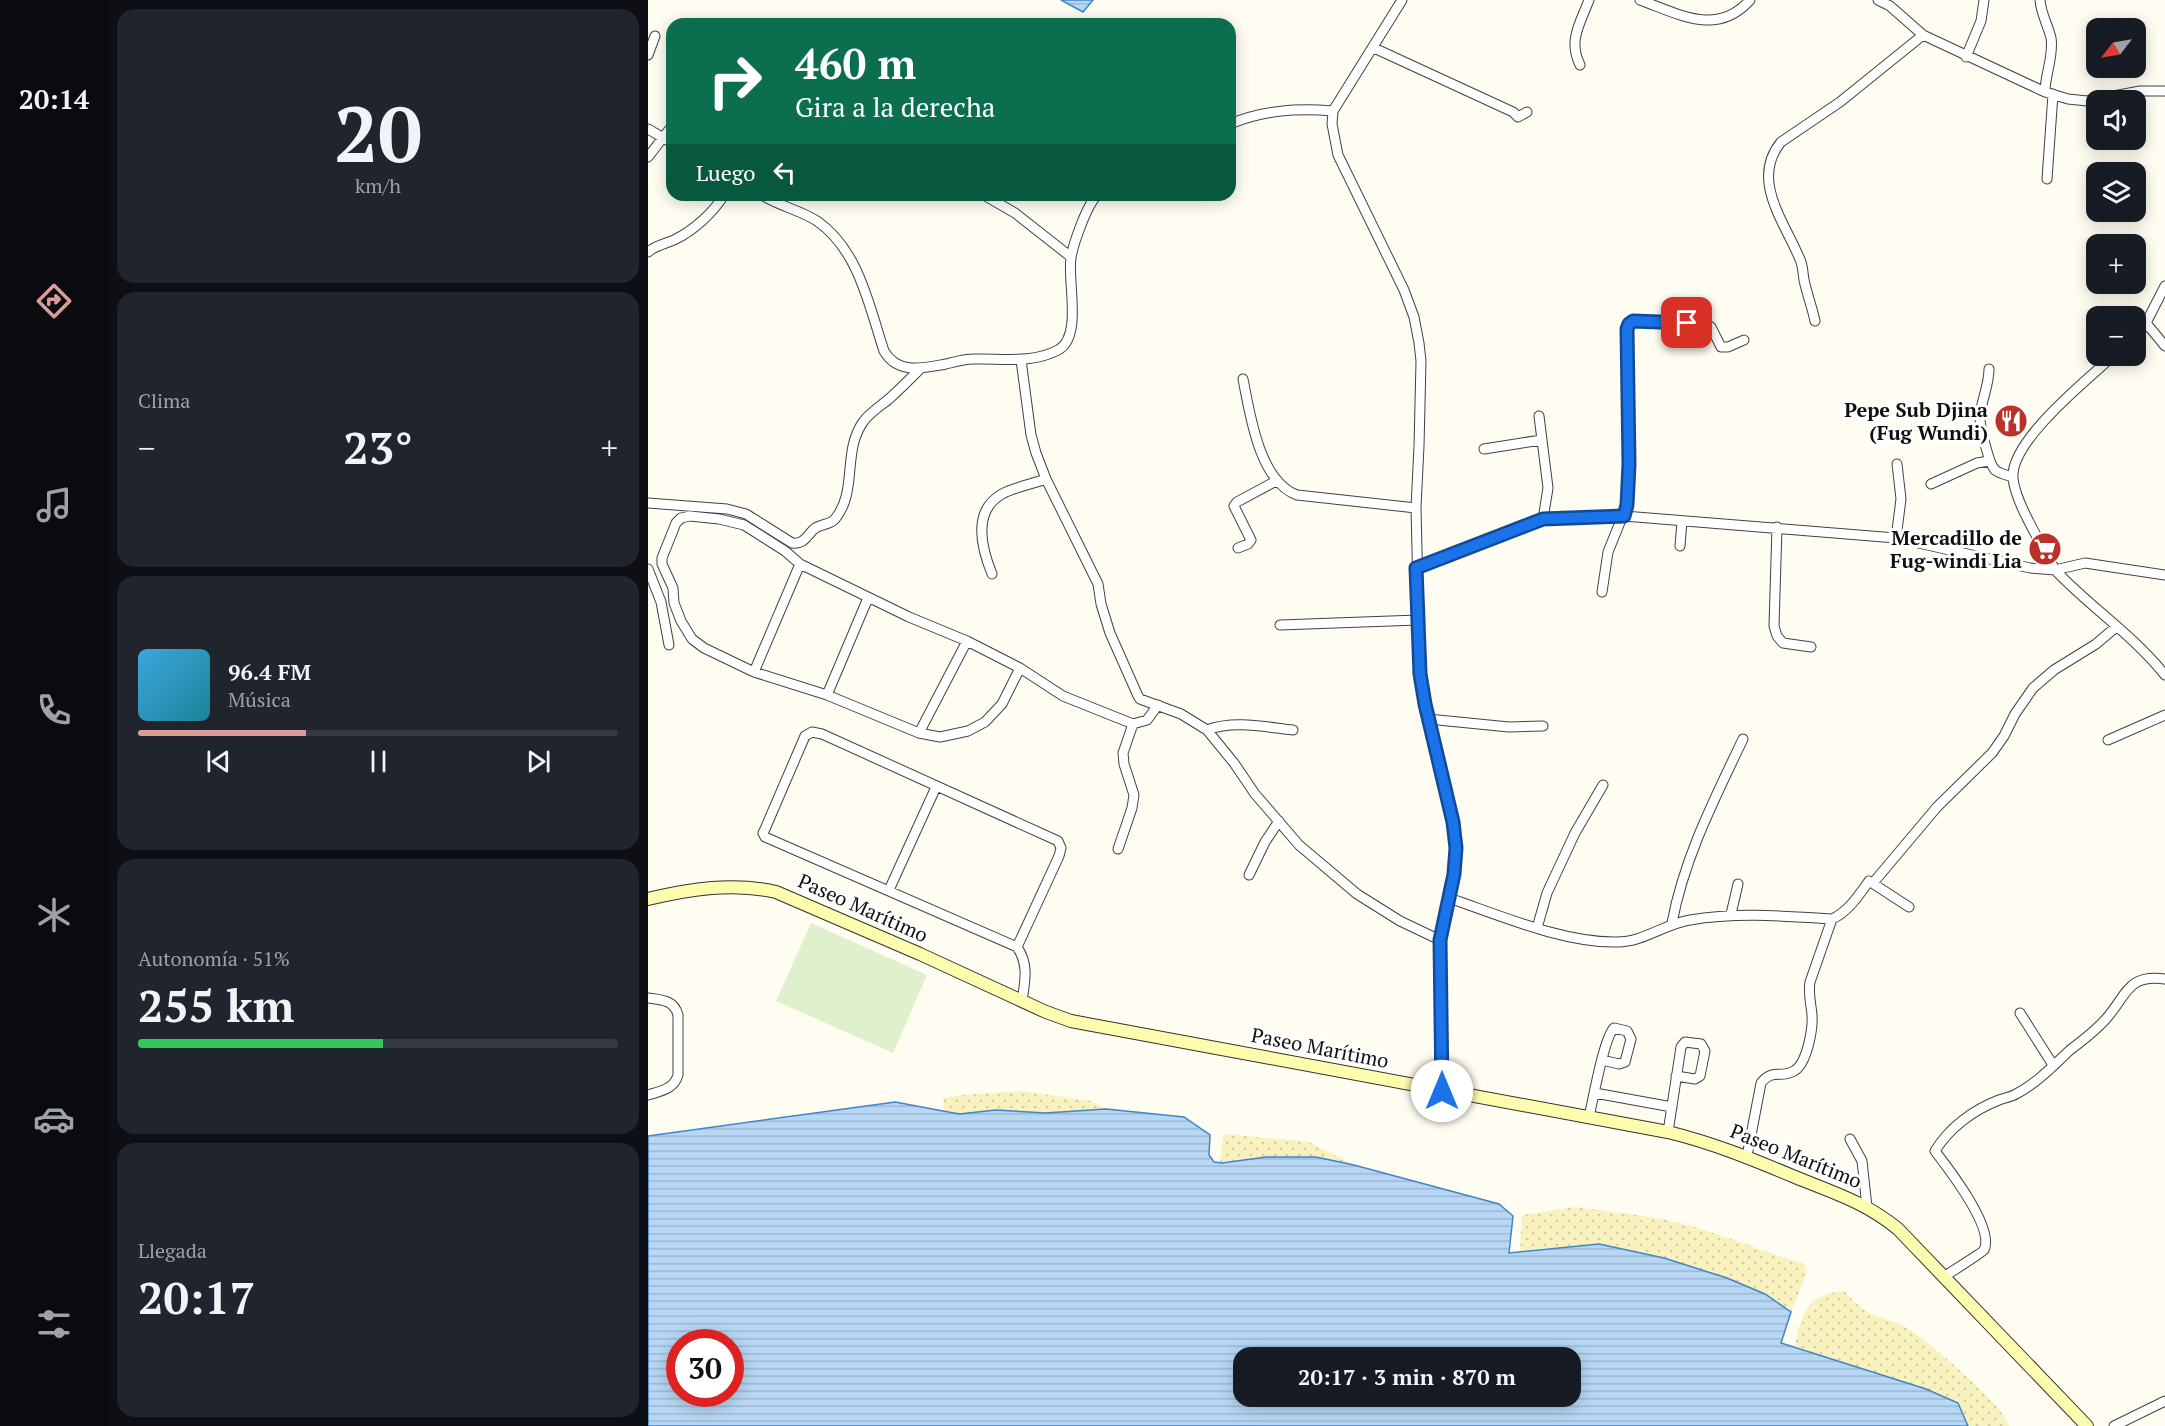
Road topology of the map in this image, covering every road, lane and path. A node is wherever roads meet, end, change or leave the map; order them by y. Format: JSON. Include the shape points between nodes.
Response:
{"nodes":[{"id":1,"x":1402,"y":0,"type":"edge"},
{"id":2,"x":1589,"y":0,"type":"edge"},
{"id":3,"x":1640,"y":0,"type":"edge"},
{"id":4,"x":1750,"y":0,"type":"edge"},
{"id":5,"x":1878,"y":0,"type":"edge"},
{"id":6,"x":1984,"y":0,"type":"edge"},
{"id":7,"x":2040,"y":0,"type":"edge"},
{"id":8,"x":1923,"y":35,"type":"junction"},
{"id":9,"x":655,"y":36,"type":"dead end"},
{"id":10,"x":1374,"y":48,"type":"junction"},
{"id":11,"x":648,"y":55,"type":"edge"},
{"id":12,"x":1966,"y":57,"type":"junction"},
{"id":13,"x":1580,"y":64,"type":"dead end"},
{"id":14,"x":2165,"y":91,"type":"edge"},
{"id":15,"x":2049,"y":93,"type":"junction"},
{"id":16,"x":1334,"y":111,"type":"junction"},
{"id":17,"x":1527,"y":112,"type":"dead end"},
{"id":18,"x":1236,"y":121,"type":"edge"},
{"id":19,"x":648,"y":129,"type":"edge"},
{"id":20,"x":666,"y":133,"type":"edge"},
{"id":21,"x":663,"y":137,"type":"junction"},
{"id":22,"x":666,"y":139,"type":"edge"},
{"id":23,"x":648,"y":156,"type":"edge"},
{"id":24,"x":2047,"y":179,"type":"dead end"},
{"id":25,"x":718,"y":201,"type":"edge"},
{"id":26,"x":775,"y":201,"type":"edge"},
{"id":27,"x":994,"y":201,"type":"edge"},
{"id":28,"x":1092,"y":201,"type":"edge"},
{"id":29,"x":648,"y":252,"type":"edge"},
{"id":30,"x":1071,"y":257,"type":"junction"},
{"id":31,"x":2165,"y":286,"type":"edge"},
{"id":32,"x":1815,"y":321,"type":"dead end"},
{"id":33,"x":2146,"y":323,"type":"joint"},
{"id":34,"x":1744,"y":340,"type":"dead end"},
{"id":35,"x":2165,"y":346,"type":"edge"},
{"id":36,"x":1021,"y":360,"type":"junction"},
{"id":37,"x":2102,"y":366,"type":"edge"},
{"id":38,"x":921,"y":368,"type":"junction"},
{"id":39,"x":1989,"y":369,"type":"dead end"},
{"id":40,"x":1243,"y":379,"type":"dead end"},
{"id":41,"x":1539,"y":416,"type":"dead end"},
{"id":42,"x":1542,"y":440,"type":"junction"},
{"id":43,"x":1484,"y":449,"type":"dead end"},
{"id":44,"x":1989,"y":461,"type":"junction"},
{"id":45,"x":1897,"y":464,"type":"dead end"},
{"id":46,"x":2013,"y":477,"type":"junction"},
{"id":47,"x":1046,"y":479,"type":"junction"},
{"id":48,"x":1276,"y":481,"type":"junction"},
{"id":49,"x":1931,"y":484,"type":"dead end"},
{"id":50,"x":648,"y":503,"type":"edge"},
{"id":51,"x":1416,"y":508,"type":"junction"},
{"id":52,"x":1624,"y":516,"type":"junction"},
{"id":53,"x":1543,"y":519,"type":"junction"},
{"id":54,"x":1682,"y":521,"type":"junction"},
{"id":55,"x":1777,"y":527,"type":"junction"},
{"id":56,"x":1896,"y":538,"type":"junction"},
{"id":57,"x":1680,"y":546,"type":"dead end"},
{"id":58,"x":1238,"y":548,"type":"dead end"},
{"id":59,"x":800,"y":564,"type":"junction"},
{"id":60,"x":1416,"y":568,"type":"junction"},
{"id":61,"x":648,"y":569,"type":"edge"},
{"id":62,"x":2055,"y":570,"type":"junction"},
{"id":63,"x":992,"y":574,"type":"dead end"},
{"id":64,"x":2165,"y":575,"type":"edge"},
{"id":65,"x":1602,"y":592,"type":"dead end"},
{"id":66,"x":868,"y":598,"type":"junction"},
{"id":67,"x":1418,"y":620,"type":"junction"},
{"id":68,"x":1280,"y":625,"type":"dead end"},
{"id":69,"x":2116,"y":627,"type":"junction"},
{"id":70,"x":967,"y":641,"type":"junction"},
{"id":71,"x":669,"y":645,"type":"dead end"},
{"id":72,"x":1811,"y":647,"type":"dead end"},
{"id":73,"x":1020,"y":668,"type":"junction"},
{"id":74,"x":754,"y":672,"type":"junction"},
{"id":75,"x":2165,"y":675,"type":"edge"},
{"id":76,"x":827,"y":695,"type":"junction"},
{"id":77,"x":1158,"y":705,"type":"junction"},
{"id":78,"x":2165,"y":715,"type":"edge"},
{"id":79,"x":1428,"y":719,"type":"junction"},
{"id":80,"x":1133,"y":724,"type":"junction"},
{"id":81,"x":1544,"y":726,"type":"dead end"},
{"id":82,"x":1207,"y":730,"type":"junction"},
{"id":83,"x":1293,"y":730,"type":"dead end"},
{"id":84,"x":919,"y":733,"type":"junction"},
{"id":85,"x":1743,"y":739,"type":"dead end"},
{"id":86,"x":2108,"y":740,"type":"dead end"},
{"id":87,"x":1603,"y":785,"type":"dead end"},
{"id":88,"x":936,"y":787,"type":"junction"},
{"id":89,"x":1279,"y":821,"type":"junction"},
{"id":90,"x":1118,"y":849,"type":"dead end"},
{"id":91,"x":1249,"y":875,"type":"dead end"},
{"id":92,"x":1873,"y":883,"type":"junction"},
{"id":93,"x":1737,"y":884,"type":"dead end"},
{"id":94,"x":889,"y":890,"type":"junction"},
{"id":95,"x":1449,"y":898,"type":"junction"},
{"id":96,"x":648,"y":900,"type":"edge"},
{"id":97,"x":1909,"y":907,"type":"dead end"},
{"id":98,"x":1731,"y":915,"type":"junction"},
{"id":99,"x":1832,"y":919,"type":"junction"},
{"id":100,"x":1672,"y":923,"type":"junction"},
{"id":101,"x":1537,"y":928,"type":"junction"},
{"id":102,"x":1440,"y":940,"type":"junction"},
{"id":103,"x":1017,"y":947,"type":"junction"},
{"id":104,"x":2165,"y":979,"type":"edge"},
{"id":105,"x":648,"y":998,"type":"edge"},
{"id":106,"x":1022,"y":1001,"type":"junction"},
{"id":107,"x":2020,"y":1012,"type":"dead end"},
{"id":108,"x":1602,"y":1060,"type":"dead end"},
{"id":109,"x":2053,"y":1065,"type":"junction"},
{"id":110,"x":1677,"y":1076,"type":"dead end"},
{"id":111,"x":1442,"y":1091,"type":"junction"},
{"id":112,"x":1595,"y":1093,"type":"junction"},
{"id":113,"x":648,"y":1095,"type":"edge"},
{"id":114,"x":1672,"y":1107,"type":"junction"},
{"id":115,"x":1589,"y":1117,"type":"junction"},
{"id":116,"x":1668,"y":1132,"type":"junction"},
{"id":117,"x":1850,"y":1139,"type":"dead end"},
{"id":118,"x":1747,"y":1156,"type":"junction"},
{"id":119,"x":1867,"y":1207,"type":"junction"},
{"id":120,"x":1945,"y":1276,"type":"junction"},
{"id":121,"x":2165,"y":1401,"type":"edge"},
{"id":122,"x":2087,"y":1426,"type":"edge"},
{"id":123,"x":2114,"y":1426,"type":"edge"}],
"edges":[{"from":1,"to":10,"type":"street"},
{"from":2,"to":13,"type":"street","via":[[1574,37]]},
{"from":3,"to":4,"type":"street","via":[[1690,18],[1711,20],[1732,16]]},
{"from":5,"to":8,"type":"street"},
{"from":6,"to":12,"type":"street","via":[[1981,21]]},
{"from":7,"to":15,"type":"street","via":[[2051,37]]},
{"from":8,"to":12,"type":"street"},
{"from":8,"to":32,"type":"street","via":[[1840,102],[1781,142],[1769,163],[1771,198],[1802,265]]},
{"from":9,"to":11,"type":"street"},
{"from":10,"to":16,"type":"street"},
{"from":10,"to":17,"type":"street","via":[[1518,117]]},
{"from":12,"to":15,"type":"street"},
{"from":14,"to":15,"type":"street","via":[[2087,100]]},
{"from":15,"to":24,"type":"street"},
{"from":16,"to":18,"type":"street","via":[[1271,111]]},
{"from":16,"to":51,"type":"street","via":[[1332,124],[1338,155],[1404,290],[1417,330],[1421,361]]},
{"from":19,"to":21,"type":"street"},
{"from":20,"to":21,"type":"street"},
{"from":21,"to":22,"type":"street"},
{"from":21,"to":23,"type":"street"},
{"from":25,"to":29,"type":"street","via":[[693,228]]},
{"from":26,"to":38,"type":"street","via":[[817,221],[836,238],[861,281],[888,359],[898,365]]},
{"from":27,"to":30,"type":"street"},
{"from":28,"to":30,"type":"street"},
{"from":30,"to":36,"type":"street","via":[[1072,313],[1066,342],[1060,349]]},
{"from":31,"to":33,"type":"street"},
{"from":33,"to":35,"type":"street"},
{"from":34,"to":52,"type":"street","via":[[1721,346],[1711,327],[1702,323],[1629,324],[1629,464]]},
{"from":36,"to":38,"type":"street","via":[[970,359]]},
{"from":36,"to":47,"type":"street","via":[[1031,435]]},
{"from":37,"to":46,"type":"street","via":[[2032,434],[2015,461]]},
{"from":38,"to":50,"type":"street","via":[[863,421],[851,455],[845,502],[833,521],[815,528],[800,543],[792,543],[746,514],[728,509]]},
{"from":39,"to":44,"type":"street","via":[[1980,415]]},
{"from":40,"to":48,"type":"street","via":[[1258,442]]},
{"from":41,"to":42,"type":"street"},
{"from":42,"to":43,"type":"street"},
{"from":42,"to":53,"type":"street","via":[[1548,488]]},
{"from":44,"to":46,"type":"street","via":[[1995,469]]},
{"from":44,"to":49,"type":"street"},
{"from":45,"to":56,"type":"street","via":[[1901,499]]},
{"from":46,"to":62,"type":"street","via":[[2020,504]]},
{"from":47,"to":63,"type":"street","via":[[1004,493],[984,512],[981,536]]},
{"from":47,"to":77,"type":"street","via":[[1098,584],[1110,633],[1135,689],[1140,699]]},
{"from":48,"to":51,"type":"street","via":[[1297,495]]},
{"from":48,"to":58,"type":"street","via":[[1234,506],[1251,540]]},
{"from":51,"to":60,"type":"street"},
{"from":52,"to":53,"type":"street"},
{"from":52,"to":54,"type":"street"},
{"from":52,"to":65,"type":"street","via":[[1608,552]]},
{"from":53,"to":60,"type":"street"},
{"from":54,"to":55,"type":"street"},
{"from":54,"to":57,"type":"street"},
{"from":55,"to":56,"type":"street"},
{"from":55,"to":72,"type":"street","via":[[1774,626],[1783,644]]},
{"from":56,"to":62,"type":"street"},
{"from":59,"to":66,"type":"street"},
{"from":59,"to":74,"type":"street"},
{"from":59,"to":74,"type":"street","via":[[744,525],[690,516],[675,523],[662,564],[681,621],[692,639],[704,648]]},
{"from":60,"to":67,"type":"street"},
{"from":61,"to":71,"type":"street","via":[[661,602]]},
{"from":62,"to":64,"type":"street","via":[[2085,563]]},
{"from":62,"to":69,"type":"street"},
{"from":66,"to":70,"type":"street"},
{"from":66,"to":76,"type":"street"},
{"from":67,"to":68,"type":"street"},
{"from":67,"to":79,"type":"street","via":[[1420,674]]},
{"from":69,"to":75,"type":"street","via":[[2139,645]]},
{"from":69,"to":92,"type":"street","via":[[2033,688],[1992,753],[1937,807]]},
{"from":70,"to":73,"type":"street"},
{"from":70,"to":84,"type":"street"},
{"from":73,"to":80,"type":"street","via":[[1064,696]]},
{"from":73,"to":84,"type":"street","via":[[1002,704],[985,722],[968,731],[940,737]]},
{"from":74,"to":76,"type":"street"},
{"from":76,"to":84,"type":"street"},
{"from":77,"to":80,"type":"street","via":[[1147,720]]},
{"from":77,"to":82,"type":"street"},
{"from":78,"to":86,"type":"street"},
{"from":79,"to":81,"type":"street","via":[[1509,727]]},
{"from":79,"to":95,"type":"street","via":[[1453,822],[1456,848]]},
{"from":80,"to":90,"type":"street","via":[[1123,753],[1134,795]]},
{"from":82,"to":83,"type":"street","via":[[1220,725]]},
{"from":82,"to":89,"type":"street"},
{"from":85,"to":100,"type":"street","via":[[1694,848]]},
{"from":87,"to":101,"type":"street","via":[[1547,893]]},
{"from":88,"to":94,"type":"street"},
{"from":88,"to":94,"type":"street","via":[[822,734],[812,732],[801,743],[765,837]]},
{"from":88,"to":103,"type":"street","via":[[1058,841],[1059,856]]},
{"from":89,"to":91,"type":"street"},
{"from":89,"to":102,"type":"street","via":[[1299,845],[1357,894]]},
{"from":92,"to":97,"type":"street"},
{"from":92,"to":99,"type":"street","via":[[1869,881],[1856,900]]},
{"from":93,"to":98,"type":"street"},
{"from":94,"to":103,"type":"street"},
{"from":95,"to":101,"type":"street"},
{"from":95,"to":102,"type":"street"},
{"from":96,"to":106,"type":"main road","name":"Paseo Marítimo","via":[[717,886],[776,892]]},
{"from":98,"to":99,"type":"street"},
{"from":98,"to":100,"type":"street"},
{"from":99,"to":118,"type":"street","via":[[1810,982],[1811,1034],[1803,1062],[1796,1071],[1767,1076],[1761,1083]]},
{"from":100,"to":101,"type":"street","via":[[1638,940],[1616,942]]},
{"from":102,"to":111,"type":"street"},
{"from":103,"to":106,"type":"street","via":[[1026,971]]},
{"from":104,"to":109,"type":"street","via":[[2137,981],[2105,1021]]},
{"from":105,"to":113,"type":"street","via":[[667,1000],[676,1007],[678,1015],[676,1083]]},
{"from":106,"to":111,"type":"main road","name":"Paseo Marítimo","via":[[1071,1021]]},
{"from":107,"to":109,"type":"street"},
{"from":108,"to":112,"type":"street"},
{"from":109,"to":120,"type":"street","via":[[2016,1095],[1973,1113],[1952,1129],[1935,1151],[1961,1184],[1982,1228],[1985,1244],[1981,1254]]},
{"from":110,"to":114,"type":"street"},
{"from":111,"to":115,"type":"main road","name":"Paseo Marítimo"},
{"from":112,"to":114,"type":"street"},
{"from":112,"to":115,"type":"street"},
{"from":114,"to":116,"type":"street"},
{"from":115,"to":116,"type":"main road","name":"Paseo Marítimo"},
{"from":116,"to":118,"type":"main road","name":"Paseo Marítimo"},
{"from":117,"to":119,"type":"street","via":[[1862,1161]]},
{"from":118,"to":119,"type":"main road","name":"Paseo Marítimo"},
{"from":119,"to":120,"type":"main road","name":"Paseo Marítimo","via":[[1898,1229]]},
{"from":120,"to":122,"type":"main road","name":"Paseo Marítimo"},
{"from":121,"to":123,"type":"street"}]}
